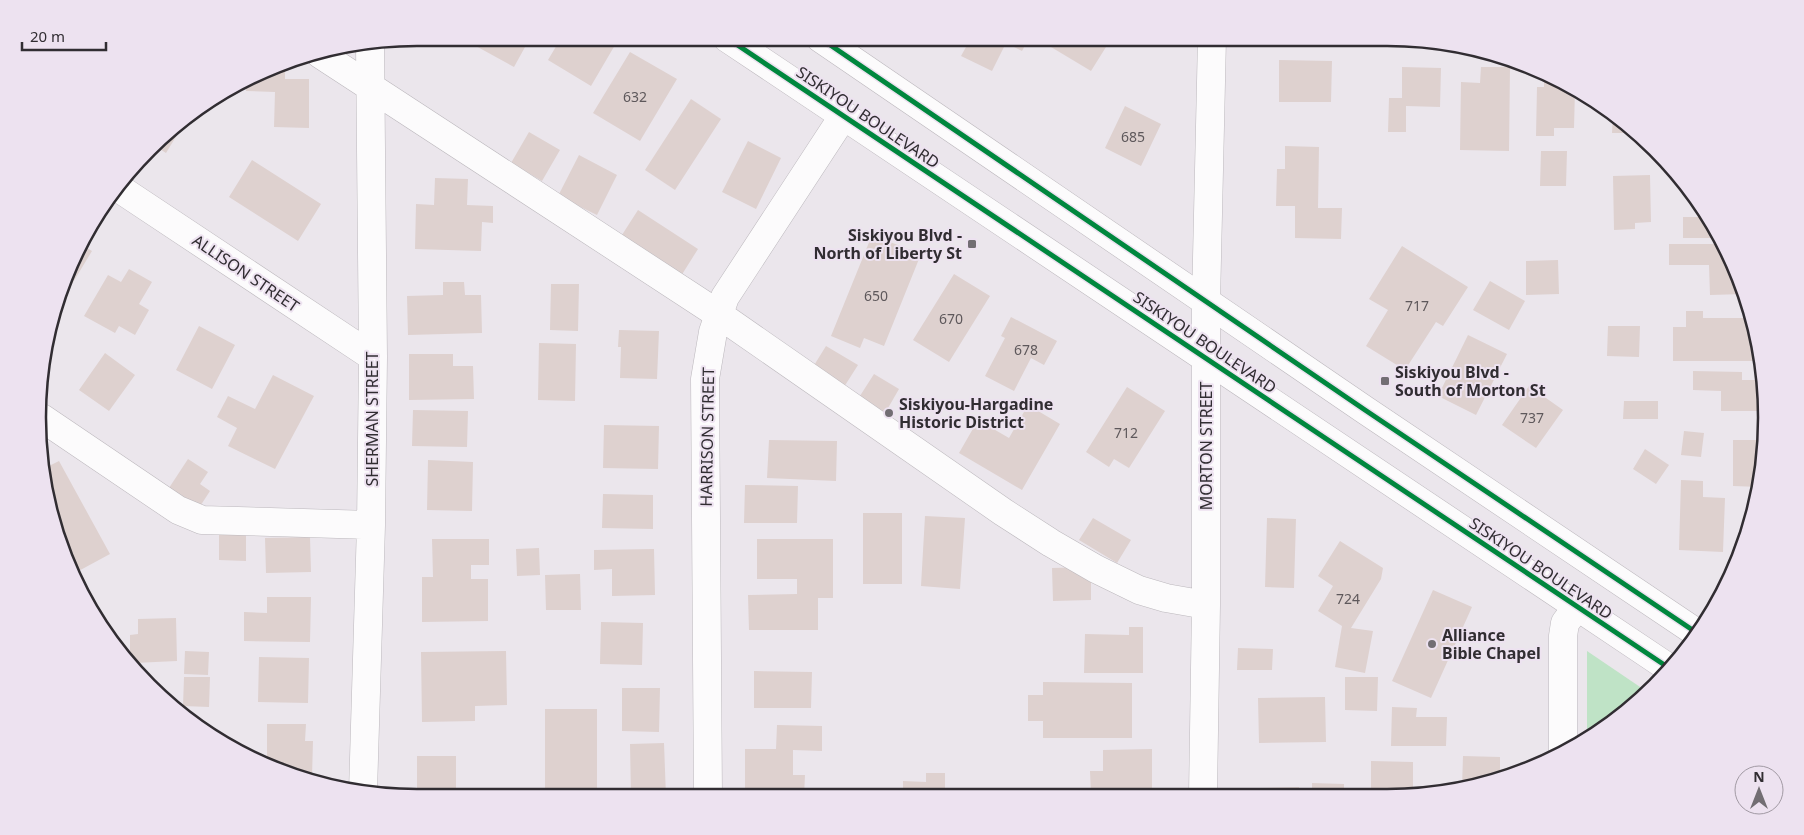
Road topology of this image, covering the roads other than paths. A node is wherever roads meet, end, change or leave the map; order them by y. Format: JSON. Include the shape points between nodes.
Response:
{"nodes":[{"id":1,"x":739,"y":46,"type":"edge"},
{"id":2,"x":832,"y":46,"type":"edge"},
{"id":3,"x":1212,"y":46,"type":"edge"},
{"id":4,"x":370,"y":49,"type":"edge"},
{"id":5,"x":326,"y":58,"type":"edge"},
{"id":6,"x":370,"y":88,"type":"junction"},
{"id":7,"x":844,"y":115,"type":"junction"},
{"id":8,"x":123,"y":191,"type":"edge"},
{"id":9,"x":1206,"y":302,"type":"junction"},
{"id":10,"x":718,"y":314,"type":"junction"},
{"id":11,"x":373,"y":357,"type":"junction"},
{"id":12,"x":1206,"y":357,"type":"junction"},
{"id":13,"x":46,"y":421,"type":"edge"},
{"id":14,"x":371,"y":525,"type":"junction"},
{"id":15,"x":1206,"y":605,"type":"junction"},
{"id":16,"x":1577,"y":607,"type":"junction"},
{"id":17,"x":1691,"y":629,"type":"edge"},
{"id":18,"x":1664,"y":664,"type":"edge"},
{"id":19,"x":1563,"y":744,"type":"edge"},
{"id":20,"x":363,"y":785,"type":"edge"},
{"id":21,"x":708,"y":789,"type":"edge"},
{"id":22,"x":1203,"y":789,"type":"edge"}],
"edges":[{"from":1,"to":7,"type":"street","name":"SISKIYOU BOULEVARD"},
{"from":2,"to":9,"type":"street","name":"SISKIYOU BOULEVARD"},
{"from":3,"to":9,"type":"street","name":"MORTON STREET"},
{"from":4,"to":6,"type":"street","name":"SHERMAN STREET"},
{"from":5,"to":6,"type":"street"},
{"from":6,"to":10,"type":"street"},
{"from":6,"to":11,"type":"street","name":"SHERMAN STREET"},
{"from":7,"to":10,"type":"street","name":"HARRISON STREET","via":[[725,297]]},
{"from":7,"to":12,"type":"street","name":"SISKIYOU BOULEVARD"},
{"from":8,"to":11,"type":"street","name":"ALLISON STREET"},
{"from":9,"to":12,"type":"street","name":"MORTON STREET"},
{"from":9,"to":17,"type":"street","name":"SISKIYOU BOULEVARD"},
{"from":10,"to":15,"type":"street","via":[[1051,543],[1139,590]]},
{"from":10,"to":21,"type":"street","name":"HARRISON STREET","via":[[705,379]]},
{"from":11,"to":14,"type":"street","name":"SHERMAN STREET"},
{"from":12,"to":15,"type":"street","name":"MORTON STREET"},
{"from":12,"to":16,"type":"street","name":"SISKIYOU BOULEVARD"},
{"from":13,"to":14,"type":"street","via":[[178,510],[202,520]]},
{"from":14,"to":20,"type":"street","name":"SHERMAN STREET"},
{"from":15,"to":22,"type":"street","name":"MORTON STREET"},
{"from":16,"to":18,"type":"street","name":"SISKIYOU BOULEVARD"},
{"from":16,"to":19,"type":"street","via":[[1565,623],[1563,636]]}]}
